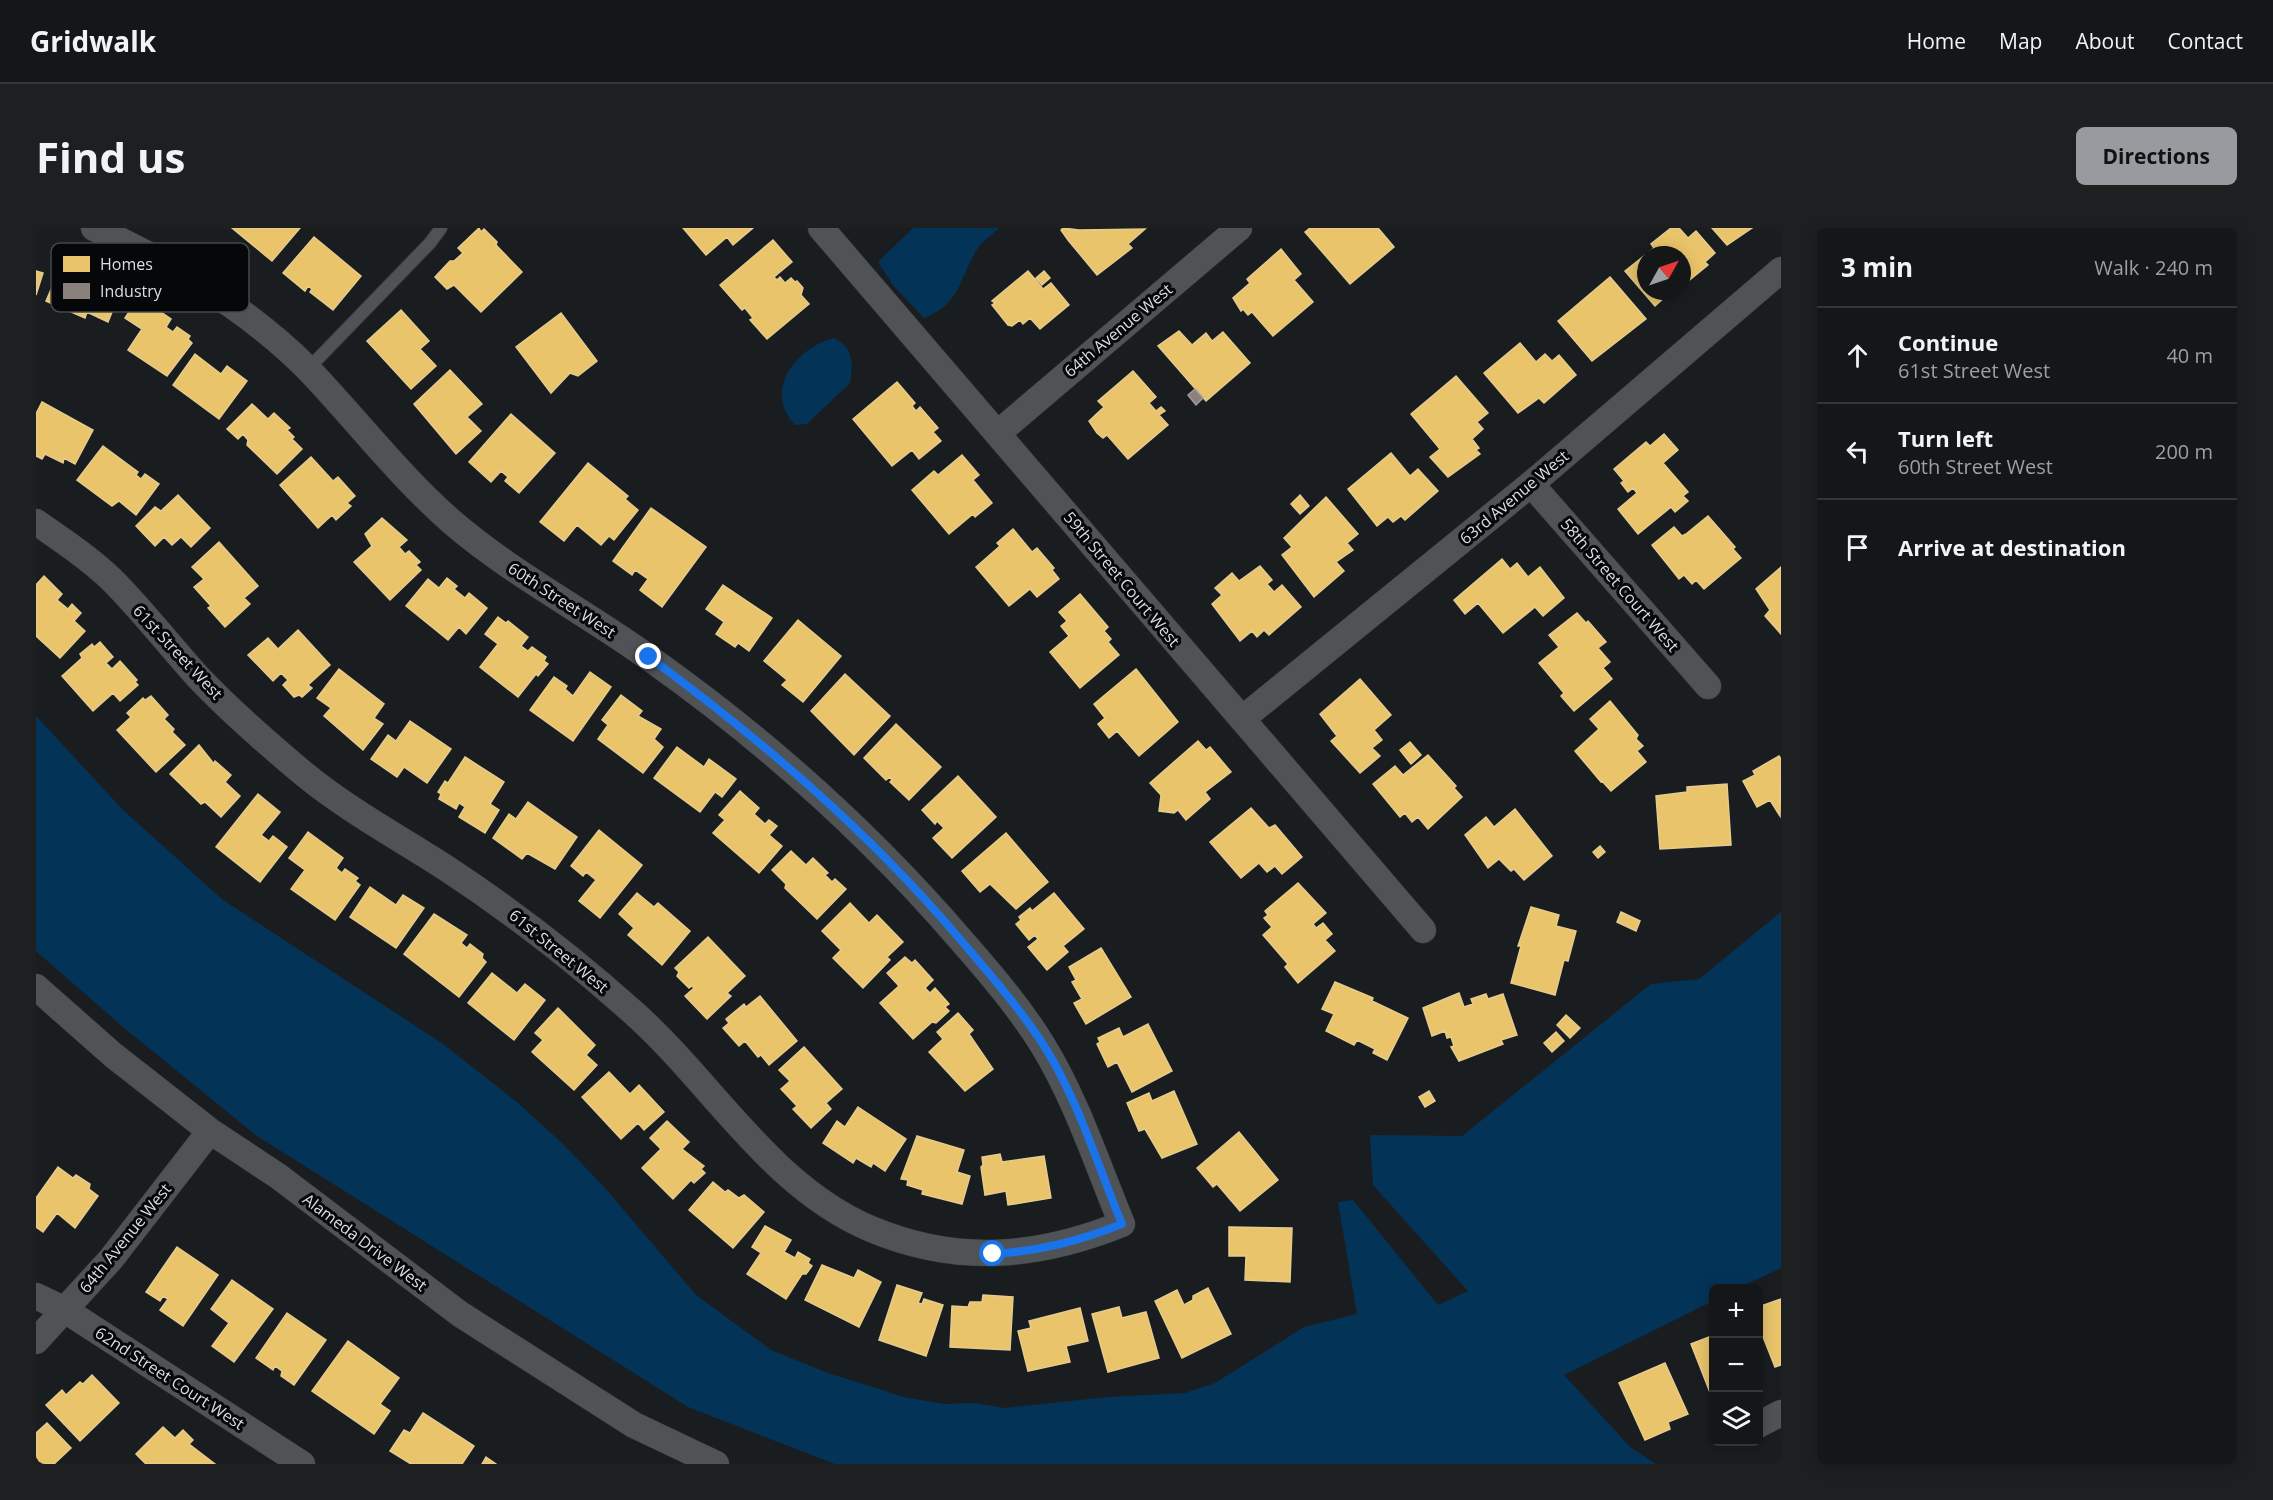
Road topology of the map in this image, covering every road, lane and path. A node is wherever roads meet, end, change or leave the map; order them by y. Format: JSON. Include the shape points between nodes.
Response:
{"nodes":[{"id":1,"x":94,"y":228,"type":"edge"},
{"id":2,"x":441,"y":228,"type":"edge"},
{"id":3,"x":821,"y":228,"type":"edge"},
{"id":4,"x":1239,"y":228,"type":"edge"},
{"id":5,"x":126,"y":243,"type":"edge"},
{"id":6,"x":1781,"y":270,"type":"edge"},
{"id":7,"x":240,"y":312,"type":"edge"},
{"id":8,"x":308,"y":369,"type":"junction"},
{"id":9,"x":998,"y":432,"type":"junction"},
{"id":10,"x":1531,"y":484,"type":"junction"},
{"id":11,"x":36,"y":522,"type":"edge"},
{"id":12,"x":1708,"y":686,"type":"dead end"},
{"id":13,"x":1242,"y":719,"type":"junction"},
{"id":14,"x":1423,"y":930,"type":"dead end"},
{"id":15,"x":36,"y":987,"type":"edge"},
{"id":16,"x":210,"y":1131,"type":"junction"},
{"id":17,"x":1122,"y":1224,"type":"joint"},
{"id":18,"x":36,"y":1296,"type":"edge"},
{"id":19,"x":65,"y":1310,"type":"junction"},
{"id":20,"x":36,"y":1341,"type":"edge"},
{"id":21,"x":1781,"y":1413,"type":"edge"},
{"id":22,"x":1763,"y":1422,"type":"edge"},
{"id":23,"x":302,"y":1464,"type":"edge"},
{"id":24,"x":716,"y":1464,"type":"edge"}],
"edges":[{"from":1,"to":5,"type":"street","name":"60th Street West"},
{"from":2,"to":8,"type":"lane"},
{"from":3,"to":9,"type":"street","name":"59th Street Court West"},
{"from":4,"to":9,"type":"street","name":"64th Avenue West"},
{"from":6,"to":10,"type":"street","name":"63rd Avenue West"},
{"from":7,"to":8,"type":"street","name":"60th Street West"},
{"from":8,"to":17,"type":"street","name":"60th Street West","via":[[452,522],[728,715],[833,805],[920,892],[989,972],[1041,1041],[1063,1080]]},
{"from":9,"to":13,"type":"street","name":"59th Street Court West"},
{"from":10,"to":12,"type":"street","name":"58th Street Court West"},
{"from":10,"to":13,"type":"street","name":"63rd Avenue West"},
{"from":11,"to":17,"type":"street","name":"61st Street West","via":[[112,580],[224,702],[307,776],[513,914],[582,967],[692,1071],[784,1172],[843,1215],[920,1246],[993,1254],[1038,1251],[1081,1241]]},
{"from":13,"to":14,"type":"street","name":"59th Street Court West"},
{"from":15,"to":16,"type":"street","name":"Alameda Drive West","via":[[113,1055]]},
{"from":16,"to":19,"type":"street","name":"64th Avenue West","via":[[111,1259]]},
{"from":16,"to":24,"type":"street","name":"Alameda Drive West","via":[[278,1176],[460,1314],[634,1425]]},
{"from":18,"to":19,"type":"street","name":"62nd Street Court West"},
{"from":19,"to":20,"type":"street","name":"64th Avenue West"},
{"from":19,"to":23,"type":"street","name":"62nd Street Court West"},
{"from":21,"to":22,"type":"street"}]}
